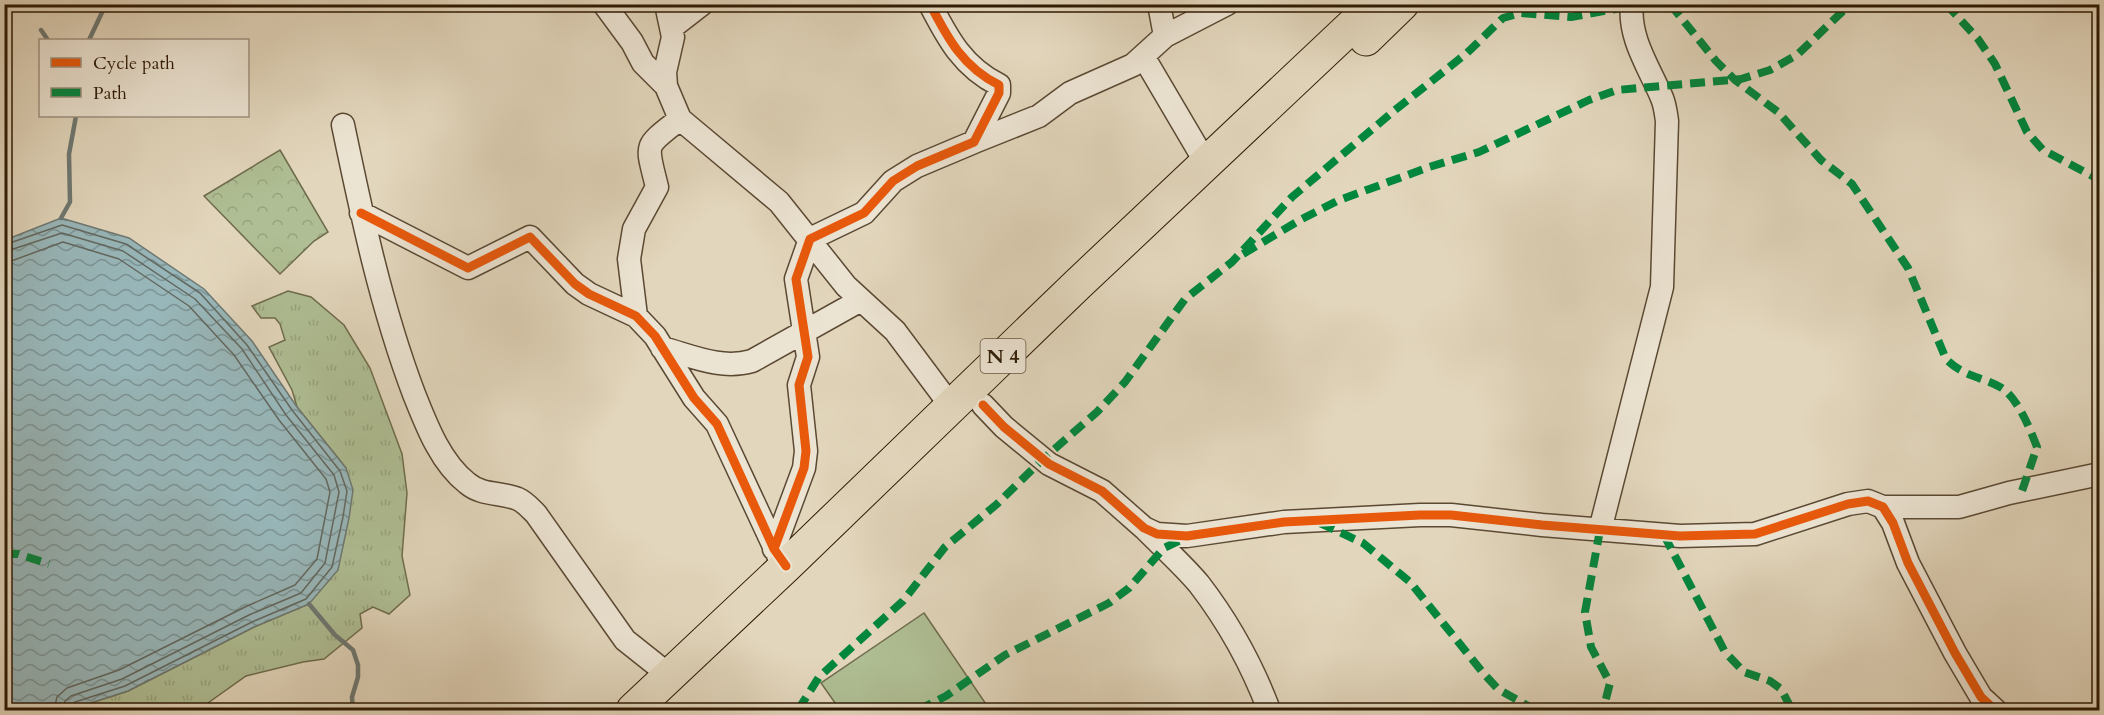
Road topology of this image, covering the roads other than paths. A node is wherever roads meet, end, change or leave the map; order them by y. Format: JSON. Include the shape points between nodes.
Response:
{"nodes":[{"id":1,"x":604,"y":4,"type":"edge"},
{"id":2,"x":666,"y":4,"type":"edge"},
{"id":3,"x":702,"y":4,"type":"edge"},
{"id":4,"x":930,"y":4,"type":"edge"},
{"id":5,"x":1159,"y":4,"type":"edge"},
{"id":6,"x":1227,"y":4,"type":"edge"},
{"id":7,"x":1375,"y":4,"type":"edge"},
{"id":8,"x":1402,"y":4,"type":"edge"},
{"id":9,"x":1632,"y":4,"type":"edge"},
{"id":10,"x":671,"y":28,"type":"junction"},
{"id":11,"x":1165,"y":36,"type":"junction"},
{"id":12,"x":1143,"y":56,"type":"junction"},
{"id":13,"x":666,"y":86,"type":"junction"},
{"id":14,"x":680,"y":119,"type":"junction"},
{"id":15,"x":343,"y":125,"type":"dead end"},
{"id":16,"x":974,"y":142,"type":"junction"},
{"id":17,"x":1206,"y":164,"type":"junction"},
{"id":18,"x":361,"y":213,"type":"junction"},
{"id":19,"x":810,"y":239,"type":"junction"},
{"id":20,"x":861,"y":300,"type":"junction"},
{"id":21,"x":636,"y":316,"type":"junction"},
{"id":22,"x":805,"y":330,"type":"junction"},
{"id":23,"x":662,"y":348,"type":"junction"},
{"id":24,"x":983,"y":405,"type":"junction"},
{"id":25,"x":951,"y":406,"type":"junction"},
{"id":26,"x":2100,"y":474,"type":"edge"},
{"id":27,"x":1882,"y":507,"type":"junction"},
{"id":28,"x":1144,"y":528,"type":"junction"},
{"id":29,"x":1600,"y":530,"type":"junction"},
{"id":30,"x":780,"y":558,"type":"junction"},
{"id":31,"x":669,"y":675,"type":"junction"},
{"id":32,"x":633,"y":711,"type":"edge"},
{"id":33,"x":665,"y":711,"type":"edge"},
{"id":34,"x":1269,"y":711,"type":"edge"},
{"id":35,"x":1995,"y":711,"type":"edge"}],
"edges":[{"from":1,"to":13,"type":"street","via":[[643,63]]},
{"from":2,"to":10,"type":"street"},
{"from":3,"to":10,"type":"street"},
{"from":4,"to":16,"type":"street","via":[[967,64],[999,85],[999,93]]},
{"from":5,"to":11,"type":"street"},
{"from":6,"to":11,"type":"street"},
{"from":7,"to":17,"type":"highway","number":"N 4"},
{"from":8,"to":24,"type":"highway","number":"N 4"},
{"from":9,"to":29,"type":"street","via":[[1638,46],[1663,101],[1667,122],[1662,287]]},
{"from":10,"to":13,"type":"street"},
{"from":11,"to":12,"type":"street"},
{"from":12,"to":16,"type":"street","via":[[1070,93],[1039,116]]},
{"from":12,"to":17,"type":"street"},
{"from":13,"to":14,"type":"street"},
{"from":14,"to":19,"type":"street","via":[[779,202]]},
{"from":14,"to":21,"type":"street","via":[[651,142],[649,153],[657,187],[634,229],[630,259]]},
{"from":15,"to":18,"type":"street"},
{"from":16,"to":19,"type":"street","via":[[917,166],[893,181],[864,213]]},
{"from":17,"to":25,"type":"highway","number":"N 4"},
{"from":18,"to":21,"type":"street","via":[[468,268],[530,237],[575,284]]},
{"from":18,"to":31,"type":"street","via":[[396,346],[425,422],[448,463],[467,484],[485,493],[520,499],[536,514],[625,640]]},
{"from":19,"to":20,"type":"street"},
{"from":19,"to":22,"type":"street","via":[[796,279]]},
{"from":20,"to":22,"type":"street"},
{"from":20,"to":25,"type":"street","via":[[895,331]]},
{"from":21,"to":23,"type":"street"},
{"from":22,"to":23,"type":"street","via":[[752,361],[736,365]]},
{"from":22,"to":30,"type":"street","via":[[808,357],[799,385],[806,451]]},
{"from":23,"to":30,"type":"street","via":[[694,398],[717,424]]},
{"from":24,"to":28,"type":"street","via":[[1049,464],[1102,491]]},
{"from":24,"to":33,"type":"highway","number":"N 4"},
{"from":25,"to":30,"type":"highway","number":"N 4"},
{"from":26,"to":27,"type":"street","via":[[1959,507]]},
{"from":27,"to":29,"type":"street","via":[[1868,501],[1848,504],[1755,534],[1680,536]]},
{"from":27,"to":35,"type":"street","via":[[1955,653],[1981,697]]},
{"from":28,"to":29,"type":"street","via":[[1157,534],[1187,536],[1284,522],[1450,515]]},
{"from":28,"to":34,"type":"street","via":[[1197,582],[1230,627]]},
{"from":30,"to":31,"type":"highway","number":"N 4"},
{"from":31,"to":32,"type":"highway","number":"N 4"}]}
